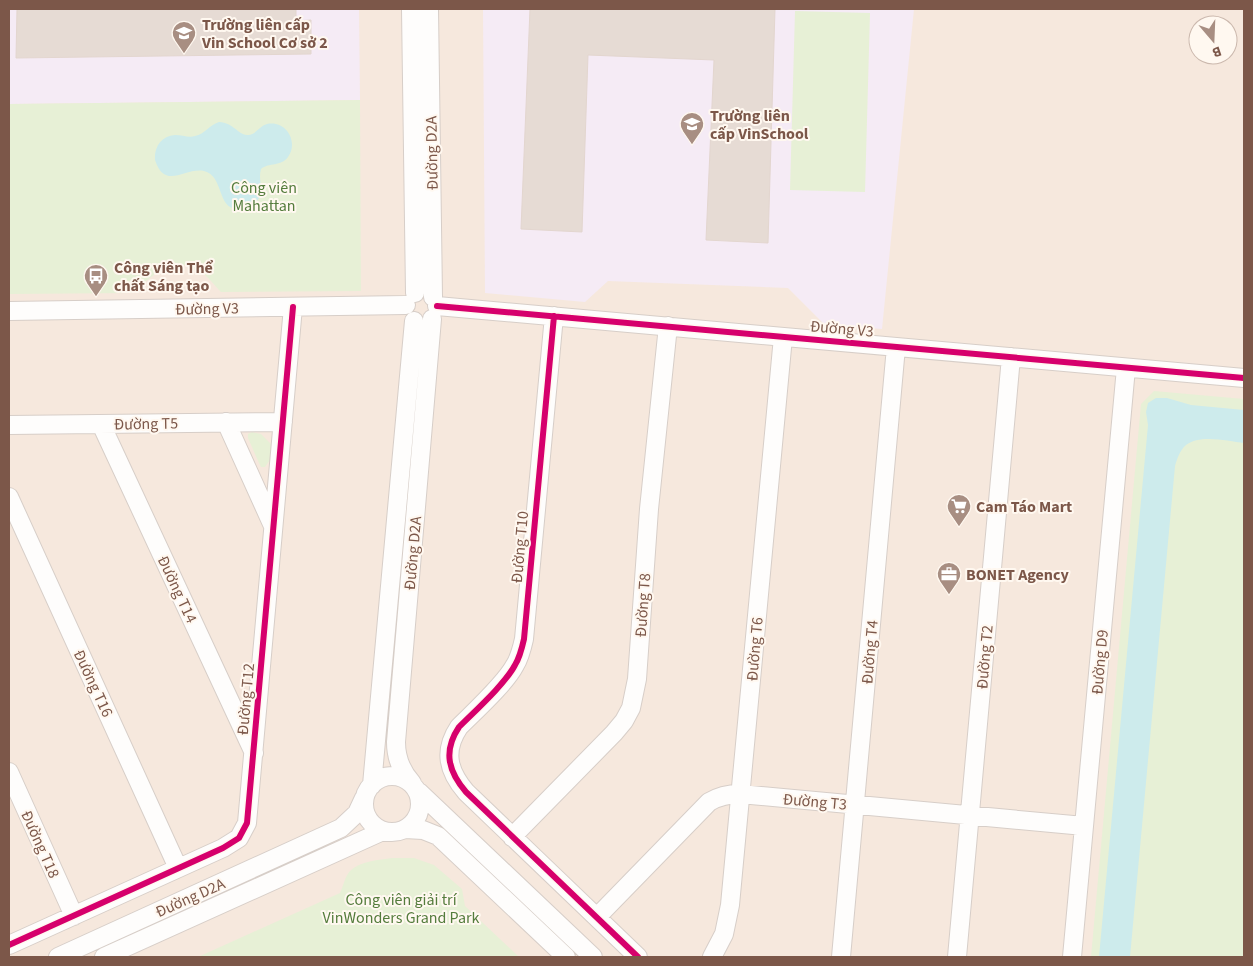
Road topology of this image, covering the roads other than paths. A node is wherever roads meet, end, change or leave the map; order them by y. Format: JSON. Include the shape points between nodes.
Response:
{"nodes":[{"id":1,"x":411,"y":9,"type":"edge"},
{"id":2,"x":429,"y":9,"type":"edge"},
{"id":3,"x":412,"y":306,"type":"junction"},
{"id":4,"x":293,"y":307,"type":"junction"},
{"id":5,"x":434,"y":307,"type":"junction"},
{"id":6,"x":9,"y":311,"type":"edge"},
{"id":7,"x":554,"y":316,"type":"junction"},
{"id":8,"x":668,"y":326,"type":"junction"},
{"id":9,"x":782,"y":337,"type":"junction"},
{"id":10,"x":896,"y":347,"type":"junction"},
{"id":11,"x":1011,"y":357,"type":"junction"},
{"id":12,"x":1126,"y":368,"type":"junction"},
{"id":13,"x":1244,"y":378,"type":"edge"},
{"id":14,"x":226,"y":422,"type":"junction"},
{"id":15,"x":283,"y":422,"type":"junction"},
{"id":16,"x":102,"y":424,"type":"junction"},
{"id":17,"x":9,"y":425,"type":"edge"},
{"id":18,"x":9,"y":497,"type":"edge"},
{"id":19,"x":274,"y":529,"type":"junction"},
{"id":20,"x":254,"y":753,"type":"junction"},
{"id":21,"x":9,"y":772,"type":"edge"},
{"id":22,"x":415,"y":788,"type":"junction"},
{"id":23,"x":368,"y":791,"type":"junction"},
{"id":24,"x":740,"y":794,"type":"junction"},
{"id":25,"x":855,"y":805,"type":"junction"},
{"id":26,"x":970,"y":815,"type":"junction"},
{"id":27,"x":1084,"y":826,"type":"junction"},
{"id":28,"x":405,"y":829,"type":"junction"},
{"id":29,"x":383,"y":831,"type":"junction"},
{"id":30,"x":512,"y":837,"type":"junction"},
{"id":31,"x":178,"y":868,"type":"junction"},
{"id":32,"x":74,"y":916,"type":"junction"},
{"id":33,"x":596,"y":917,"type":"junction"},
{"id":34,"x":9,"y":945,"type":"edge"},
{"id":35,"x":58,"y":957,"type":"edge"},
{"id":36,"x":104,"y":957,"type":"edge"},
{"id":37,"x":566,"y":957,"type":"edge"},
{"id":38,"x":594,"y":957,"type":"edge"},
{"id":39,"x":638,"y":957,"type":"edge"},
{"id":40,"x":712,"y":957,"type":"edge"},
{"id":41,"x":841,"y":957,"type":"edge"},
{"id":42,"x":957,"y":957,"type":"edge"},
{"id":43,"x":1072,"y":957,"type":"edge"}],
"edges":[{"from":1,"to":3,"type":"street","name":"Đường D2A"},
{"from":2,"to":5,"type":"street","name":"Đường D2A"},
{"from":3,"to":4,"type":"street","name":"Đường V3"},
{"from":3,"to":5,"type":"street","via":[[422,292]]},
{"from":3,"to":5,"type":"street","via":[[423,322]]},
{"from":3,"to":23,"type":"street","name":"Đường D2A"},
{"from":4,"to":6,"type":"street","name":"Đường V3"},
{"from":4,"to":15,"type":"street","name":"Đường T12"},
{"from":5,"to":7,"type":"street","name":"Đường V3"},
{"from":5,"to":22,"type":"street","name":"Đường D2A","via":[[396,742],[397,757]]},
{"from":7,"to":8,"type":"street","name":"Đường V3"},
{"from":7,"to":30,"type":"street","name":"Đường T10","via":[[521,652],[506,678],[459,727],[449,755],[453,775],[459,784]]},
{"from":8,"to":9,"type":"street","name":"Đường V3"},
{"from":8,"to":30,"type":"street","name":"Đường T8","via":[[649,509],[637,679],[631,708],[614,733]]},
{"from":9,"to":10,"type":"street","name":"Đường V3"},
{"from":9,"to":24,"type":"street","name":"Đường T6"},
{"from":10,"to":11,"type":"street","name":"Đường V3"},
{"from":10,"to":25,"type":"street","name":"Đường T4"},
{"from":11,"to":12,"type":"street","name":"Đường V3"},
{"from":11,"to":26,"type":"street","name":"Đường T2"},
{"from":12,"to":13,"type":"street","name":"Đường V3"},
{"from":12,"to":27,"type":"street","name":"Đường D9"},
{"from":14,"to":15,"type":"street","name":"Đường T5"},
{"from":14,"to":16,"type":"street","name":"Đường T5"},
{"from":14,"to":19,"type":"street","name":"Đường T12"},
{"from":15,"to":19,"type":"street","name":"Đường T12"},
{"from":16,"to":17,"type":"street","name":"Đường T5"},
{"from":16,"to":20,"type":"street","name":"Đường T14"},
{"from":18,"to":31,"type":"street","name":"Đường T16"},
{"from":19,"to":20,"type":"street","name":"Đường T12"},
{"from":20,"to":31,"type":"street","name":"Đường T12","via":[[249,815],[244,830],[232,844]]},
{"from":21,"to":32,"type":"street","name":"Đường T18"},
{"from":22,"to":23,"type":"street","via":[[401,777],[389,776],[381,778]]},
{"from":22,"to":28,"type":"street","via":[[421,800],[420,812]]},
{"from":22,"to":38,"type":"street","name":"Đường D2A"},
{"from":23,"to":29,"type":"street","via":[[364,808],[366,816]]},
{"from":23,"to":35,"type":"street","name":"Đường D2A","via":[[357,813],[341,828]]},
{"from":24,"to":25,"type":"street","name":"Đường T3"},
{"from":24,"to":33,"type":"street","name":"Đường T3","via":[[725,795],[709,802]]},
{"from":24,"to":40,"type":"street","name":"Đường T6","via":[[730,906],[724,934]]},
{"from":25,"to":26,"type":"street","name":"Đường T3"},
{"from":25,"to":41,"type":"street","name":"Đường T4"},
{"from":26,"to":27,"type":"street","name":"Đường T3"},
{"from":26,"to":42,"type":"street","name":"Đường T2"},
{"from":27,"to":43,"type":"street","name":"Đường D9"},
{"from":28,"to":29,"type":"street"},
{"from":28,"to":37,"type":"street","via":[[423,830],[438,836]]},
{"from":29,"to":36,"type":"street","name":"Đường D2A"},
{"from":30,"to":33,"type":"street"},
{"from":31,"to":32,"type":"street","name":"Đường T12"},
{"from":32,"to":34,"type":"street","name":"Đường T12"},
{"from":33,"to":39,"type":"street"}]}
